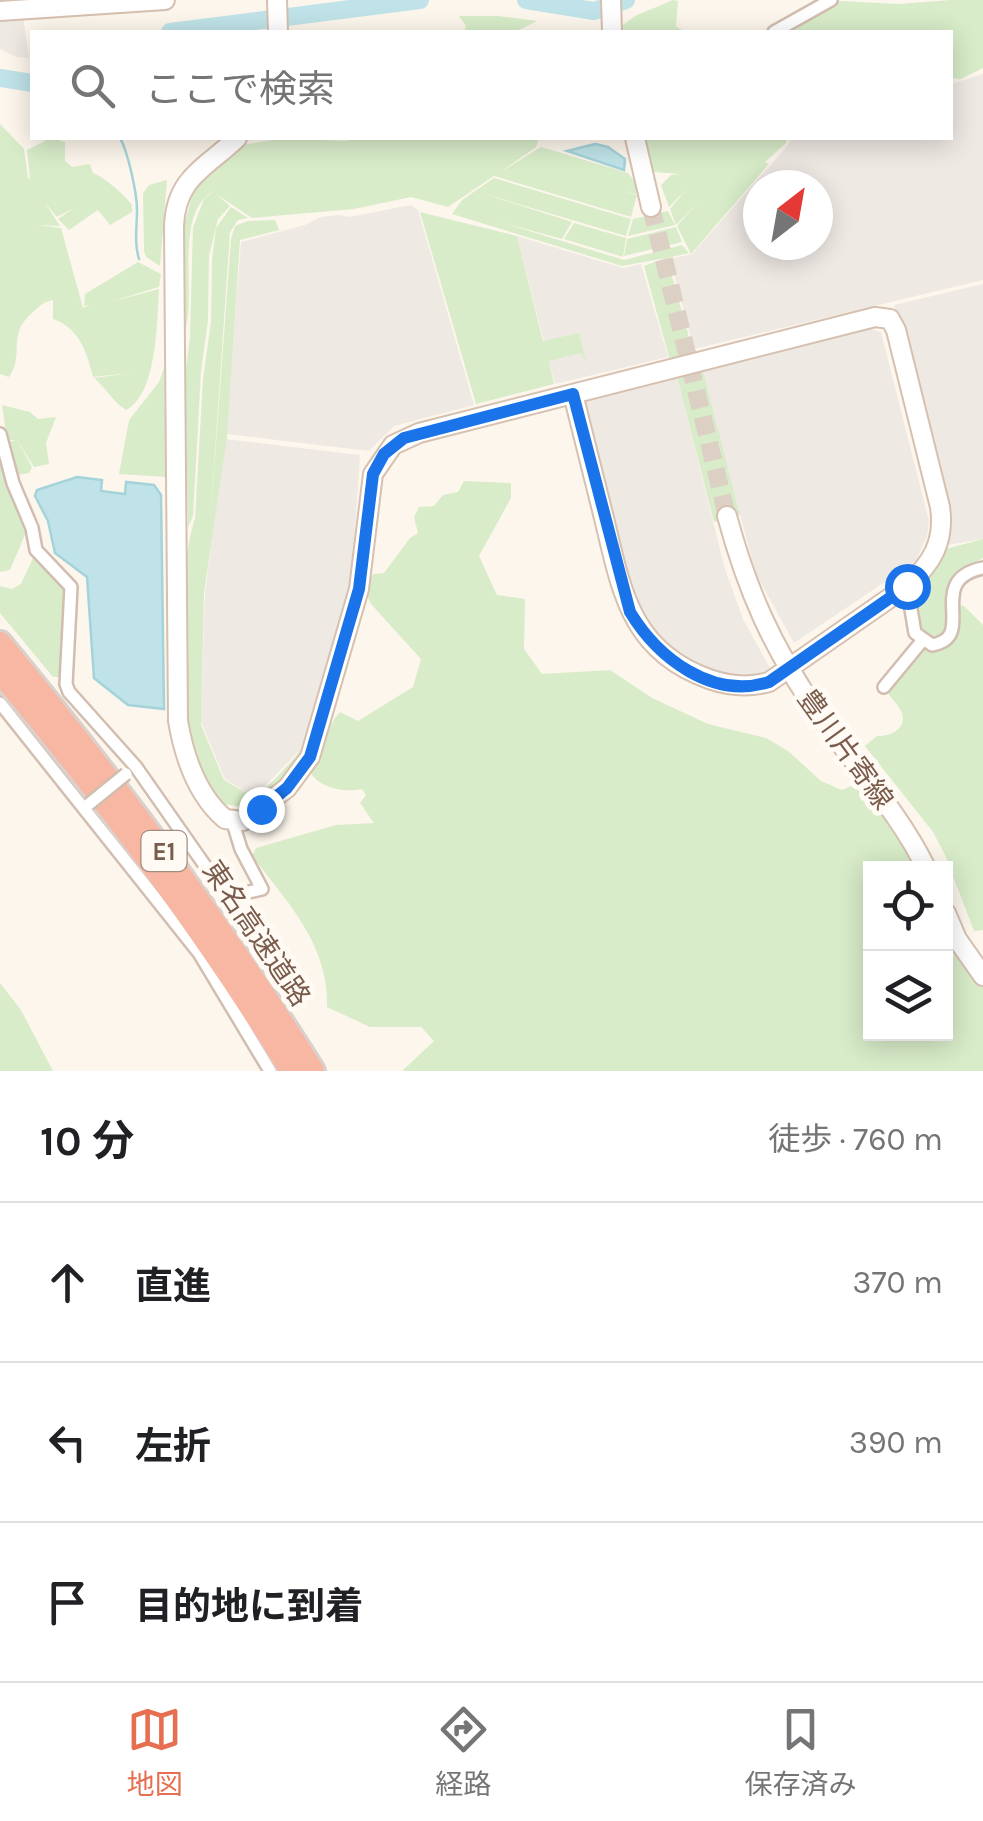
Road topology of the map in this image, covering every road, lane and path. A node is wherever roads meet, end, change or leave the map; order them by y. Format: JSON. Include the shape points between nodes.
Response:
{"nodes":[{"id":1,"x":166,"y":0,"type":"edge"},
{"id":2,"x":277,"y":0,"type":"edge"},
{"id":3,"x":831,"y":0,"type":"edge"},
{"id":4,"x":0,"y":11,"type":"edge"},
{"id":5,"x":278,"y":30,"type":"edge"},
{"id":6,"x":778,"y":30,"type":"edge"},
{"id":7,"x":234,"y":140,"type":"edge"},
{"id":8,"x":634,"y":140,"type":"edge"},
{"id":9,"x":651,"y":207,"type":"tunnel mouth"},
{"id":10,"x":573,"y":394,"type":"junction"},
{"id":11,"x":0,"y":434,"type":"edge"},
{"id":12,"x":727,"y":516,"type":"tunnel mouth"},
{"id":13,"x":983,"y":568,"type":"edge"},
{"id":14,"x":907,"y":586,"type":"junction"},
{"id":15,"x":922,"y":640,"type":"junction"},
{"id":16,"x":0,"y":643,"type":"edge"},
{"id":17,"x":790,"y":669,"type":"junction"},
{"id":18,"x":0,"y":672,"type":"edge"},
{"id":19,"x":884,"y":687,"type":"dead end"},
{"id":20,"x":0,"y":703,"type":"edge"},
{"id":21,"x":131,"y":770,"type":"junction"},
{"id":22,"x":86,"y":806,"type":"junction"},
{"id":23,"x":233,"y":822,"type":"junction"},
{"id":24,"x":922,"y":861,"type":"edge"},
{"id":25,"x":953,"y":928,"type":"edge"},
{"id":26,"x":983,"y":976,"type":"edge"},
{"id":27,"x":270,"y":1071,"type":"edge"},
{"id":28,"x":291,"y":1071,"type":"edge"},
{"id":29,"x":313,"y":1071,"type":"edge"}],
"edges":[{"from":1,"to":4,"type":"street"},
{"from":2,"to":5,"type":"street"},
{"from":3,"to":6,"type":"street"},
{"from":7,"to":23,"type":"street","via":[[184,186],[174,226],[178,721],[202,790]]},
{"from":8,"to":9,"type":"street"},
{"from":10,"to":14,"type":"street","via":[[875,317],[890,319],[942,526],[933,559]]},
{"from":10,"to":17,"type":"street","via":[[624,597],[648,639],[685,669],[729,685],[756,686]]},
{"from":10,"to":23,"type":"street","via":[[419,433],[384,454],[370,487],[359,589],[310,757],[287,788]]},
{"from":11,"to":21,"type":"street","via":[[36,550],[71,587],[68,692]]},
{"from":12,"to":17,"type":"street","name":"豊川片寄線","via":[[757,610]]},
{"from":13,"to":15,"type":"street","via":[[954,588],[950,636],[932,645]]},
{"from":14,"to":15,"type":"street","via":[[914,634]]},
{"from":14,"to":17,"type":"street"},
{"from":15,"to":19,"type":"street"},
{"from":16,"to":29,"type":"highway","name":"東名高速道路","number":"E1","via":[[148,829]]},
{"from":17,"to":24,"type":"street","name":"豊川片寄線"},
{"from":18,"to":28,"type":"highway","name":"東名高速道路","number":"E1","via":[[135,840]]},
{"from":20,"to":22,"type":"street"},
{"from":21,"to":22,"type":"street","bridge":true},
{"from":21,"to":23,"type":"street","via":[[228,891],[262,889]]},
{"from":22,"to":27,"type":"street","via":[[199,953]]},
{"from":25,"to":26,"type":"street"}]}
